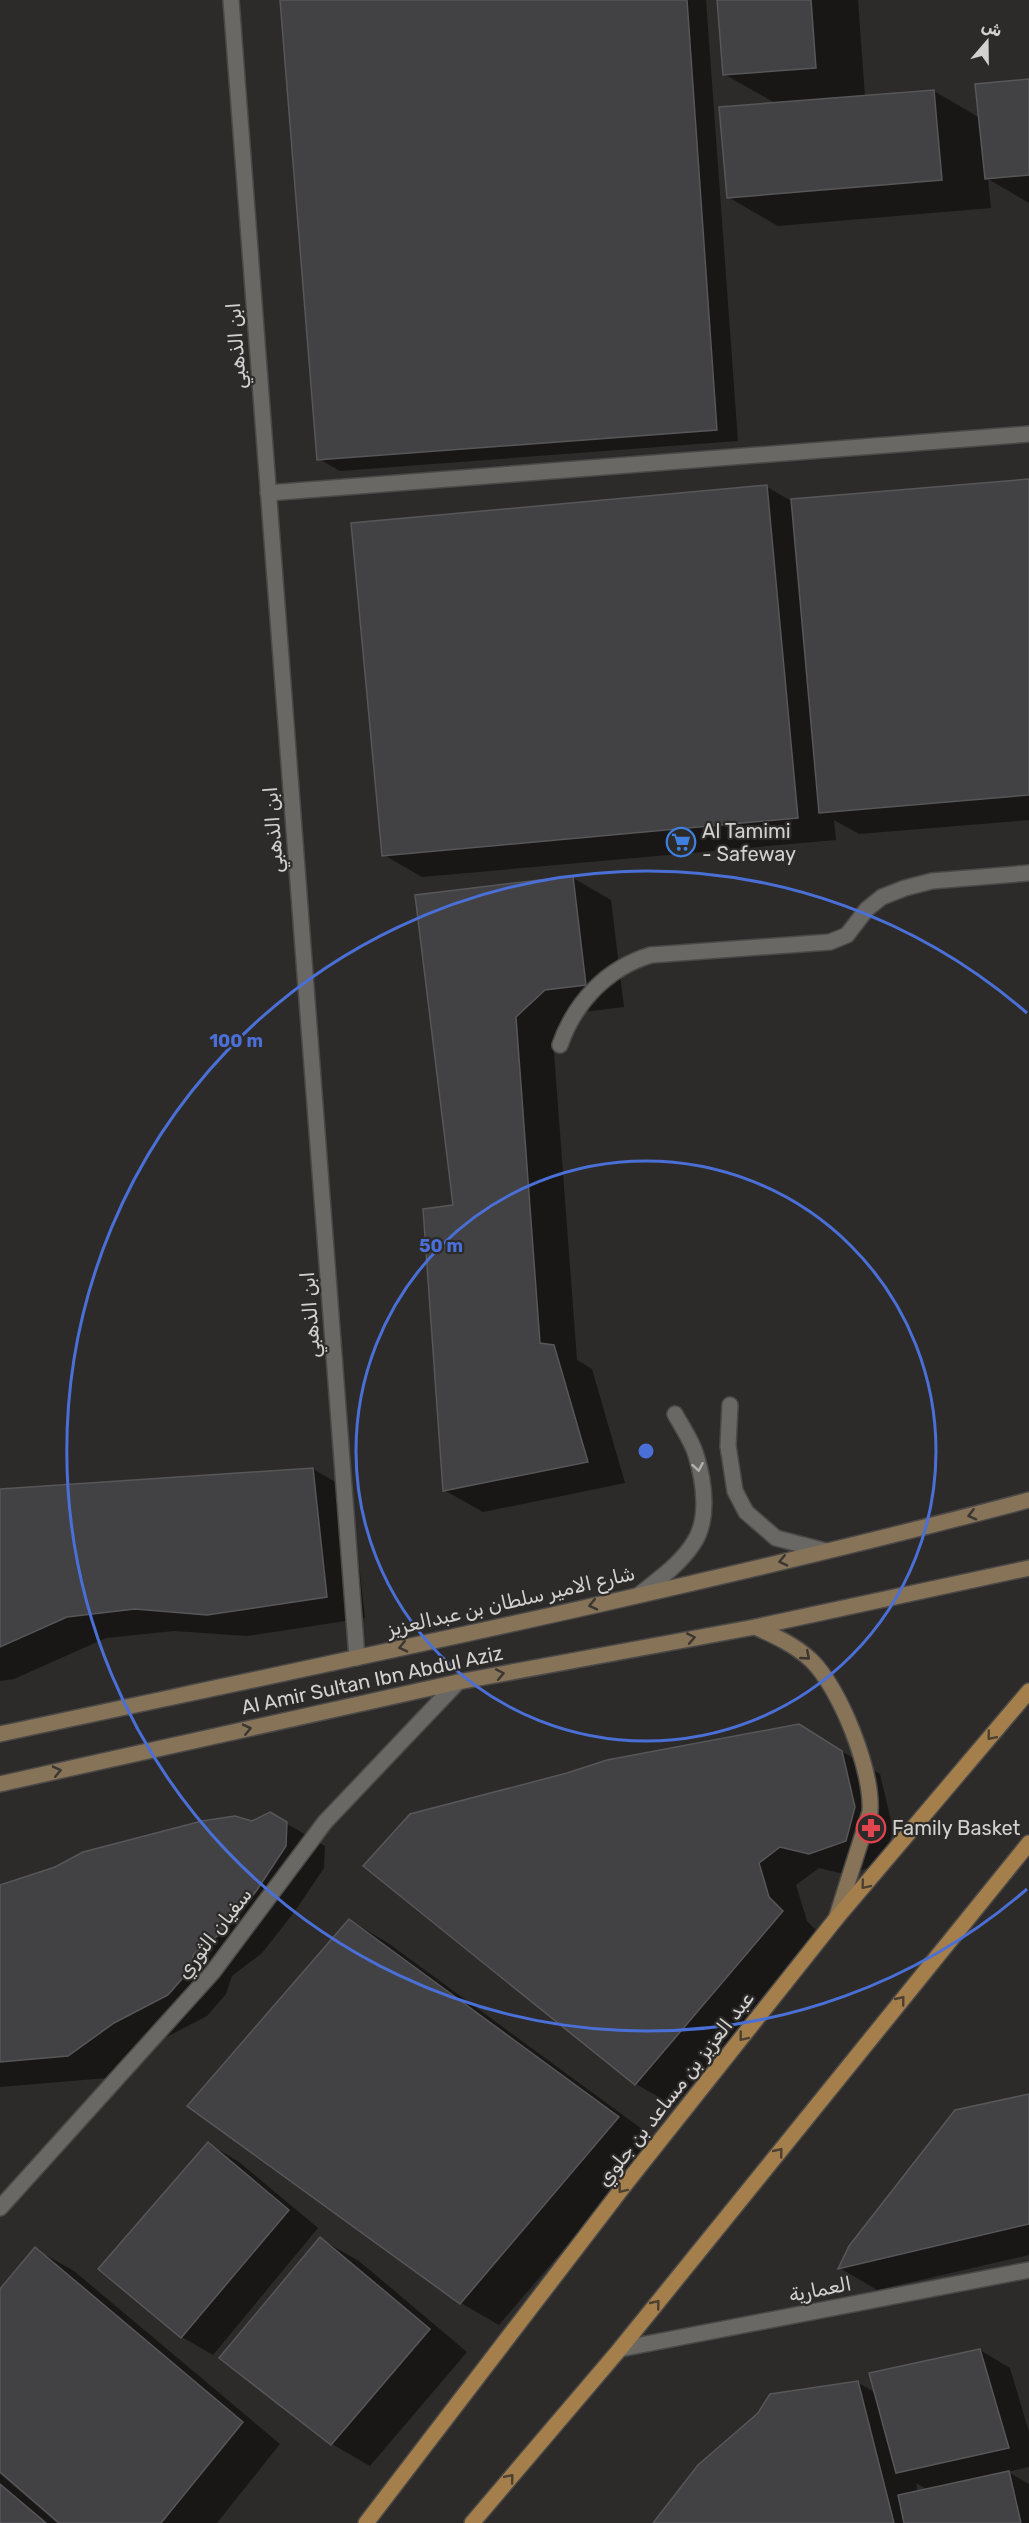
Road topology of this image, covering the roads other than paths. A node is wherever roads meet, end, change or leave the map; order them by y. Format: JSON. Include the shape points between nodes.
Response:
{"nodes":[{"id":1,"x":231,"y":0,"type":"edge"},
{"id":2,"x":1029,"y":434,"type":"edge"},
{"id":3,"x":268,"y":492,"type":"junction"},
{"id":4,"x":1029,"y":873,"type":"edge"},
{"id":5,"x":560,"y":1045,"type":"dead end"},
{"id":6,"x":730,"y":1405,"type":"dead end"},
{"id":7,"x":675,"y":1414,"type":"dead end"},
{"id":8,"x":1028,"y":1501,"type":"edge"},
{"id":9,"x":826,"y":1551,"type":"junction"},
{"id":10,"x":1029,"y":1568,"type":"edge"},
{"id":11,"x":640,"y":1594,"type":"junction"},
{"id":12,"x":755,"y":1627,"type":"junction"},
{"id":13,"x":357,"y":1658,"type":"junction"},
{"id":14,"x":458,"y":1682,"type":"junction"},
{"id":15,"x":1029,"y":1691,"type":"edge"},
{"id":16,"x":0,"y":1734,"type":"edge"},
{"id":17,"x":0,"y":1784,"type":"edge"},
{"id":18,"x":1029,"y":1843,"type":"edge"},
{"id":19,"x":835,"y":1920,"type":"junction"},
{"id":20,"x":0,"y":2208,"type":"edge"},
{"id":21,"x":1029,"y":2270,"type":"edge"},
{"id":22,"x":620,"y":2349,"type":"junction"},
{"id":23,"x":366,"y":2523,"type":"edge"},
{"id":24,"x":472,"y":2523,"type":"edge"}],
"edges":[{"from":1,"to":3,"type":"street","name":"ابن الذهبي"},
{"from":2,"to":3,"type":"street"},
{"from":3,"to":13,"type":"street","name":"ابن الذهبي"},
{"from":4,"to":5,"type":"street","via":[[932,881],[905,888],[882,897],[847,935],[830,942],[651,955],[631,961],[592,990],[567,1026]]},
{"from":6,"to":9,"type":"street","via":[[728,1446],[735,1491],[746,1512],[776,1538]]},
{"from":7,"to":11,"type":"street","one_way":true,"via":[[696,1454],[704,1500],[702,1522],[694,1543],[670,1570]]},
{"from":8,"to":9,"type":"street","name":"شارع الامير سلطان بن عبدالعزيز","one_way":true},
{"from":9,"to":11,"type":"street","name":"شارع الامير سلطان بن عبدالعزيز","one_way":true},
{"from":10,"to":12,"type":"street","name":"Al Amir Sultan Ibn Abdul Aziz"},
{"from":11,"to":13,"type":"street","name":"شارع الامير سلطان بن عبدالعزيز","one_way":true},
{"from":14,"to":12,"type":"street","name":"Al Amir Sultan Ibn Abdul Aziz","one_way":true},
{"from":12,"to":19,"type":"street","one_way":true,"via":[[796,1648],[824,1674],[862,1752],[872,1797],[870,1812]]},
{"from":13,"to":16,"type":"street","name":"شارع الامير سلطان بن عبدالعزيز"},
{"from":17,"to":14,"type":"street","name":"Al Amir Sultan Ibn Abdul Aziz","one_way":true},
{"from":14,"to":20,"type":"street","name":"سفيان الثوري","via":[[326,1822],[212,1973]]},
{"from":15,"to":19,"type":"main road","name":"عبد العزيز بن مساعد بن جلوي","one_way":true},
{"from":22,"to":18,"type":"main road","one_way":true},
{"from":19,"to":23,"type":"main road","name":"عبد العزيز بن مساعد بن جلوي","one_way":true,"via":[[624,2186]]},
{"from":21,"to":22,"type":"street","name":"العمارية"},
{"from":24,"to":22,"type":"main road","one_way":true}]}
